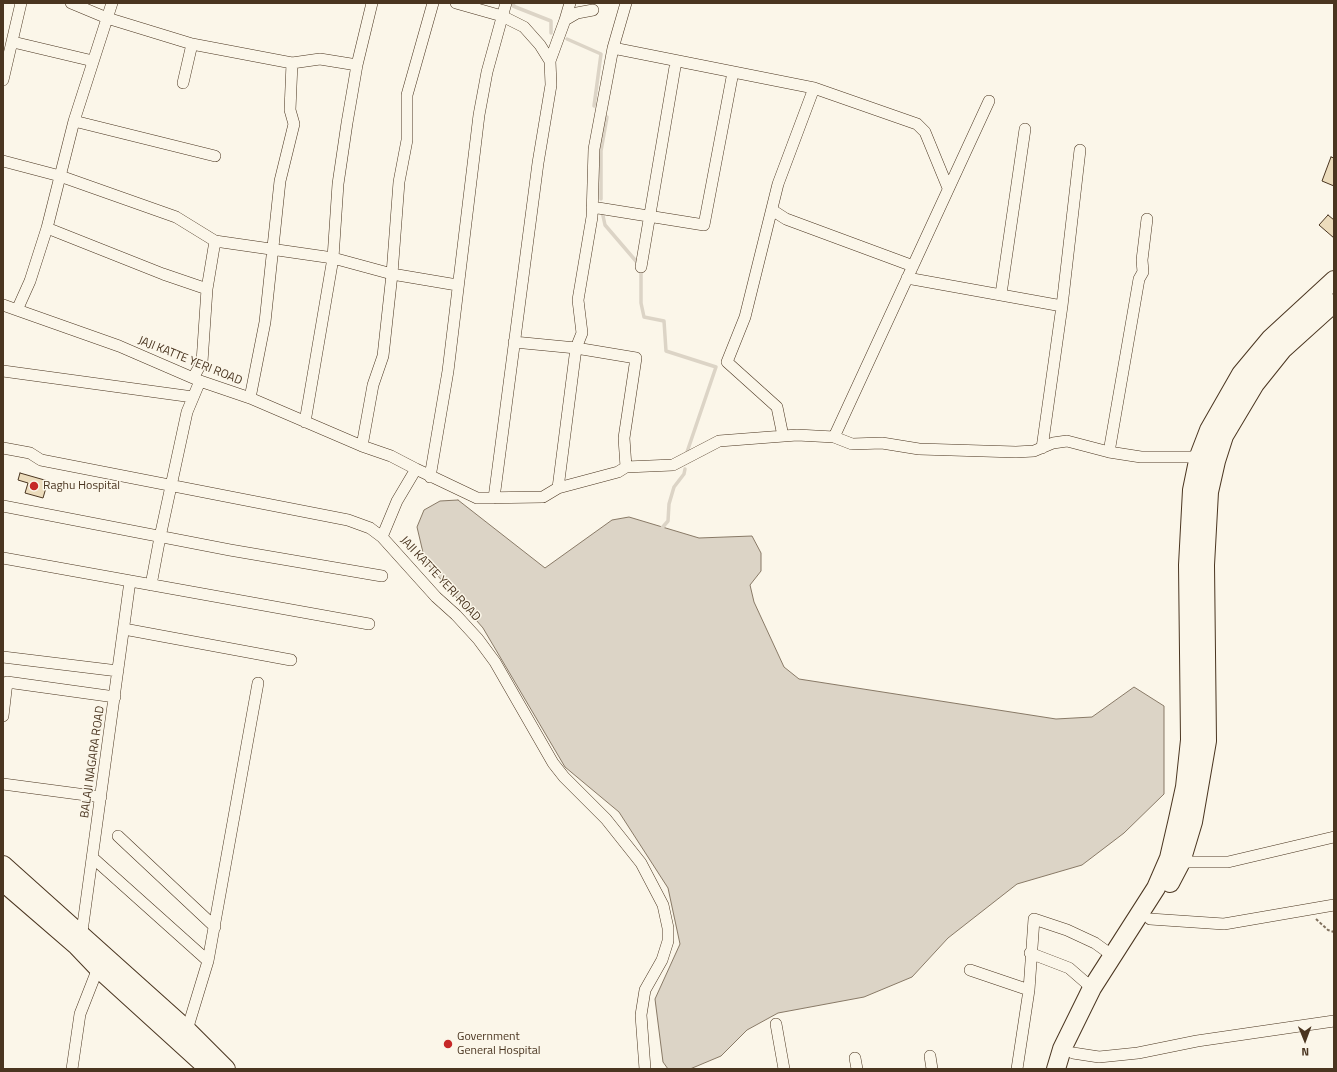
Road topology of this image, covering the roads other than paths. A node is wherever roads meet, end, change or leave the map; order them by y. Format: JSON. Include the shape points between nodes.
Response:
{"nodes":[{"id":1,"x":21,"y":3,"type":"edge"},
{"id":2,"x":71,"y":3,"type":"edge"},
{"id":3,"x":112,"y":3,"type":"edge"},
{"id":4,"x":372,"y":3,"type":"edge"},
{"id":5,"x":433,"y":3,"type":"edge"},
{"id":6,"x":456,"y":3,"type":"edge"},
{"id":7,"x":506,"y":3,"type":"edge"},
{"id":8,"x":570,"y":3,"type":"edge"},
{"id":9,"x":626,"y":3,"type":"edge"},
{"id":10,"x":593,"y":10,"type":"dead end"},
{"id":11,"x":502,"y":16,"type":"junction"},
{"id":12,"x":107,"y":18,"type":"junction"},
{"id":13,"x":565,"y":20,"type":"junction"},
{"id":14,"x":13,"y":42,"type":"junction"},
{"id":15,"x":192,"y":44,"type":"junction"},
{"id":16,"x":613,"y":48,"type":"junction"},
{"id":17,"x":93,"y":61,"type":"junction"},
{"id":18,"x":550,"y":61,"type":"junction"},
{"id":19,"x":676,"y":61,"type":"junction"},
{"id":20,"x":292,"y":63,"type":"junction"},
{"id":21,"x":357,"y":65,"type":"junction"},
{"id":22,"x":733,"y":72,"type":"junction"},
{"id":23,"x":3,"y":80,"type":"edge"},
{"id":24,"x":183,"y":83,"type":"dead end"},
{"id":25,"x":814,"y":88,"type":"junction"},
{"id":26,"x":988,"y":101,"type":"dead end"},
{"id":27,"x":74,"y":121,"type":"junction"},
{"id":28,"x":1025,"y":129,"type":"dead end"},
{"id":29,"x":1080,"y":150,"type":"dead end"},
{"id":30,"x":215,"y":156,"type":"dead end"},
{"id":31,"x":3,"y":160,"type":"edge"},
{"id":32,"x":60,"y":176,"type":"junction"},
{"id":33,"x":948,"y":188,"type":"junction"},
{"id":34,"x":592,"y":207,"type":"junction"},
{"id":35,"x":772,"y":210,"type":"junction"},
{"id":36,"x":649,"y":217,"type":"junction"},
{"id":37,"x":1147,"y":219,"type":"dead end"},
{"id":38,"x":46,"y":228,"type":"junction"},
{"id":39,"x":215,"y":241,"type":"junction"},
{"id":40,"x":274,"y":250,"type":"junction"},
{"id":41,"x":333,"y":258,"type":"junction"},
{"id":42,"x":913,"y":266,"type":"junction"},
{"id":43,"x":641,"y":267,"type":"dead end"},
{"id":44,"x":392,"y":274,"type":"junction"},
{"id":45,"x":907,"y":278,"type":"junction"},
{"id":46,"x":1334,"y":280,"type":"edge"},
{"id":47,"x":457,"y":285,"type":"junction"},
{"id":48,"x":207,"y":289,"type":"junction"},
{"id":49,"x":1001,"y":294,"type":"junction"},
{"id":50,"x":1334,"y":303,"type":"edge"},
{"id":51,"x":3,"y":305,"type":"edge"},
{"id":52,"x":1062,"y":306,"type":"junction"},
{"id":53,"x":17,"y":310,"type":"junction"},
{"id":54,"x":514,"y":342,"type":"junction"},
{"id":55,"x":576,"y":348,"type":"junction"},
{"id":56,"x":3,"y":371,"type":"edge"},
{"id":57,"x":197,"y":380,"type":"junction"},
{"id":58,"x":193,"y":397,"type":"junction"},
{"id":59,"x":250,"y":398,"type":"junction"},
{"id":60,"x":305,"y":422,"type":"junction"},
{"id":61,"x":784,"y":436,"type":"junction"},
{"id":62,"x":834,"y":437,"type":"junction"},
{"id":63,"x":362,"y":446,"type":"junction"},
{"id":64,"x":3,"y":448,"type":"edge"},
{"id":65,"x":1042,"y":448,"type":"junction"},
{"id":66,"x":1110,"y":452,"type":"junction"},
{"id":67,"x":1208,"y":458,"type":"junction"},
{"id":68,"x":626,"y":466,"type":"junction"},
{"id":69,"x":416,"y":469,"type":"junction"},
{"id":70,"x":430,"y":477,"type":"junction"},
{"id":71,"x":171,"y":485,"type":"junction"},
{"id":72,"x":558,"y":488,"type":"junction"},
{"id":73,"x":494,"y":498,"type":"junction"},
{"id":74,"x":3,"y":506,"type":"edge"},
{"id":75,"x":160,"y":537,"type":"junction"},
{"id":76,"x":382,"y":537,"type":"junction"},
{"id":77,"x":3,"y":558,"type":"edge"},
{"id":78,"x":382,"y":576,"type":"dead end"},
{"id":79,"x":130,"y":581,"type":"junction"},
{"id":80,"x":152,"y":585,"type":"junction"},
{"id":81,"x":369,"y":624,"type":"dead end"},
{"id":82,"x":124,"y":629,"type":"junction"},
{"id":83,"x":3,"y":657,"type":"edge"},
{"id":84,"x":291,"y":660,"type":"dead end"},
{"id":85,"x":118,"y":671,"type":"junction"},
{"id":86,"x":258,"y":683,"type":"dead end"},
{"id":87,"x":115,"y":697,"type":"junction"},
{"id":88,"x":3,"y":716,"type":"edge"},
{"id":89,"x":3,"y":784,"type":"edge"},
{"id":90,"x":101,"y":797,"type":"junction"},
{"id":91,"x":118,"y":836,"type":"dead end"},
{"id":92,"x":1334,"y":836,"type":"edge"},
{"id":93,"x":93,"y":858,"type":"junction"},
{"id":94,"x":1181,"y":862,"type":"junction"},
{"id":95,"x":3,"y":865,"type":"edge"},
{"id":96,"x":3,"y":882,"type":"edge"},
{"id":97,"x":1334,"y":905,"type":"edge"},
{"id":98,"x":1150,"y":919,"type":"junction"},
{"id":99,"x":215,"y":927,"type":"junction"},
{"id":100,"x":80,"y":941,"type":"junction"},
{"id":101,"x":1030,"y":953,"type":"junction"},
{"id":102,"x":1113,"y":956,"type":"junction"},
{"id":103,"x":208,"y":961,"type":"junction"},
{"id":104,"x":98,"y":968,"type":"junction"},
{"id":105,"x":970,"y":970,"type":"dead end"},
{"id":106,"x":1092,"y":988,"type":"junction"},
{"id":107,"x":1029,"y":990,"type":"junction"},
{"id":108,"x":1334,"y":1021,"type":"edge"},
{"id":109,"x":776,"y":1024,"type":"dead end"},
{"id":110,"x":187,"y":1030,"type":"junction"},
{"id":111,"x":930,"y":1056,"type":"dead end"},
{"id":112,"x":1070,"y":1061,"type":"edge"},
{"id":113,"x":72,"y":1069,"type":"edge"},
{"id":114,"x":209,"y":1069,"type":"edge"},
{"id":115,"x":226,"y":1069,"type":"edge"},
{"id":116,"x":645,"y":1069,"type":"edge"},
{"id":117,"x":784,"y":1069,"type":"edge"},
{"id":118,"x":932,"y":1069,"type":"edge"},
{"id":119,"x":1017,"y":1069,"type":"edge"},
{"id":120,"x":1056,"y":1069,"type":"edge"}],
"edges":[{"from":1,"to":14,"type":"street"},
{"from":2,"to":12,"type":"street"},
{"from":3,"to":12,"type":"street"},
{"from":4,"to":21,"type":"street"},
{"from":5,"to":44,"type":"street","via":[[407,95],[407,140],[399,182]]},
{"from":6,"to":11,"type":"street"},
{"from":7,"to":11,"type":"street"},
{"from":8,"to":13,"type":"street"},
{"from":9,"to":16,"type":"street"},
{"from":10,"to":13,"type":"street","via":[[577,13]]},
{"from":11,"to":18,"type":"street","via":[[524,27]]},
{"from":11,"to":47,"type":"street","via":[[479,115]]},
{"from":12,"to":15,"type":"street"},
{"from":12,"to":17,"type":"street"},
{"from":13,"to":18,"type":"street"},
{"from":14,"to":17,"type":"street"},
{"from":14,"to":23,"type":"street"},
{"from":15,"to":20,"type":"street"},
{"from":15,"to":24,"type":"street"},
{"from":16,"to":19,"type":"street"},
{"from":16,"to":34,"type":"street","via":[[594,149]]},
{"from":17,"to":27,"type":"street"},
{"from":18,"to":54,"type":"street","via":[[551,85]]},
{"from":19,"to":22,"type":"street"},
{"from":19,"to":36,"type":"street"},
{"from":20,"to":21,"type":"street","via":[[320,59]]},
{"from":20,"to":40,"type":"street","via":[[290,110],[294,124],[280,181]]},
{"from":21,"to":41,"type":"street","via":[[338,184]]},
{"from":22,"to":25,"type":"street"},
{"from":22,"to":36,"type":"street","via":[[704,226]]},
{"from":25,"to":33,"type":"street","via":[[917,124],[925,132]]},
{"from":25,"to":35,"type":"street","via":[[778,184]]},
{"from":26,"to":33,"type":"street"},
{"from":27,"to":30,"type":"street"},
{"from":27,"to":32,"type":"street"},
{"from":28,"to":49,"type":"street"},
{"from":29,"to":52,"type":"street"},
{"from":31,"to":32,"type":"street"},
{"from":32,"to":38,"type":"street"},
{"from":32,"to":39,"type":"street","via":[[176,217]]},
{"from":33,"to":42,"type":"street"},
{"from":34,"to":36,"type":"street"},
{"from":34,"to":55,"type":"street","via":[[578,300],[582,332]]},
{"from":35,"to":42,"type":"street","via":[[786,219]]},
{"from":35,"to":61,"type":"street","via":[[745,317],[727,362],[777,406]]},
{"from":36,"to":43,"type":"street"},
{"from":37,"to":66,"type":"street","via":[[1143,272],[1139,279]]},
{"from":38,"to":48,"type":"street"},
{"from":38,"to":53,"type":"street","via":[[30,281]]},
{"from":39,"to":40,"type":"street"},
{"from":39,"to":48,"type":"street"},
{"from":40,"to":41,"type":"street"},
{"from":40,"to":59,"type":"street","via":[[265,322]]},
{"from":41,"to":44,"type":"street"},
{"from":41,"to":60,"type":"street"},
{"from":42,"to":45,"type":"street"},
{"from":44,"to":47,"type":"street"},
{"from":44,"to":63,"type":"street","via":[[383,356]]},
{"from":45,"to":49,"type":"street"},
{"from":45,"to":62,"type":"street"},
{"from":46,"to":67,"type":"highway","via":[[1271,338],[1241,374],[1209,430]]},
{"from":47,"to":70,"type":"street","via":[[448,371]]},
{"from":48,"to":57,"type":"street","via":[[202,362]]},
{"from":49,"to":52,"type":"street"},
{"from":50,"to":67,"type":"highway","via":[[1283,349],[1255,384]]},
{"from":51,"to":53,"type":"street","name":"JAJI KATTE YERI ROAD"},
{"from":52,"to":65,"type":"street"},
{"from":53,"to":57,"type":"street","name":"JAJI KATTE YERI ROAD","via":[[119,346]]},
{"from":54,"to":55,"type":"street"},
{"from":54,"to":73,"type":"street"},
{"from":55,"to":68,"type":"street","via":[[636,358],[624,438]]},
{"from":55,"to":72,"type":"street"},
{"from":56,"to":58,"type":"street"},
{"from":57,"to":58,"type":"street"},
{"from":57,"to":59,"type":"street","name":"JAJI KATTE YERI ROAD"},
{"from":58,"to":71,"type":"street","via":[[187,412]]},
{"from":59,"to":60,"type":"street","name":"JAJI KATTE YERI ROAD"},
{"from":60,"to":63,"type":"street","name":"JAJI KATTE YERI ROAD"},
{"from":61,"to":62,"type":"street"},
{"from":61,"to":68,"type":"street","via":[[719,441],[673,464]]},
{"from":62,"to":65,"type":"street","via":[[852,444],[882,443],[919,449],[1016,452]]},
{"from":63,"to":69,"type":"street","name":"JAJI KATTE YERI ROAD","via":[[391,456]]},
{"from":64,"to":71,"type":"street","via":[[30,453],[41,460]]},
{"from":65,"to":66,"type":"street","via":[[1067,441]]},
{"from":66,"to":67,"type":"street","via":[[1141,457]]},
{"from":67,"to":94,"type":"highway","via":[[1205,566],[1206,741],[1193,822]]},
{"from":67,"to":102,"type":"highway","via":[[1192,490],[1189,558],[1190,740],[1185,787],[1169,858],[1158,882]]},
{"from":68,"to":72,"type":"street","via":[[618,472]]},
{"from":69,"to":70,"type":"street"},
{"from":69,"to":76,"type":"street","name":"JAJI KATTE YERI ROAD","via":[[397,501]]},
{"from":70,"to":73,"type":"street","via":[[477,498]]},
{"from":71,"to":75,"type":"street"},
{"from":71,"to":76,"type":"street","via":[[348,520],[370,528]]},
{"from":72,"to":73,"type":"street","via":[[543,497]]},
{"from":74,"to":75,"type":"street"},
{"from":75,"to":78,"type":"street"},
{"from":75,"to":80,"type":"street"},
{"from":76,"to":116,"type":"street","name":"JAJI KATTE YERI ROAD","via":[[478,639],[496,662],[553,763],[606,819],[641,863],[651,880],[663,905],[668,941],[662,960],[645,990],[641,1015]]},
{"from":77,"to":79,"type":"street"},
{"from":79,"to":80,"type":"street"},
{"from":79,"to":82,"type":"street","name":"BALAJI NAGARA ROAD"},
{"from":80,"to":81,"type":"street"},
{"from":82,"to":84,"type":"street"},
{"from":82,"to":85,"type":"street","name":"BALAJI NAGARA ROAD"},
{"from":83,"to":85,"type":"street"},
{"from":85,"to":87,"type":"street","name":"BALAJI NAGARA ROAD"},
{"from":86,"to":99,"type":"street"},
{"from":87,"to":88,"type":"street","via":[[7,682]]},
{"from":87,"to":90,"type":"street","name":"BALAJI NAGARA ROAD"},
{"from":89,"to":90,"type":"street"},
{"from":90,"to":93,"type":"street","name":"BALAJI NAGARA ROAD"},
{"from":91,"to":99,"type":"street"},
{"from":92,"to":94,"type":"street","via":[[1228,862]]},
{"from":93,"to":100,"type":"street","name":"BALAJI NAGARA ROAD"},
{"from":93,"to":103,"type":"street"},
{"from":94,"to":98,"type":"highway"},
{"from":95,"to":100,"type":"highway"},
{"from":96,"to":100,"type":"highway"},
{"from":97,"to":98,"type":"street","via":[[1224,924]]},
{"from":98,"to":112,"type":"highway","via":[[1100,992]]},
{"from":99,"to":103,"type":"street"},
{"from":100,"to":104,"type":"highway"},
{"from":100,"to":110,"type":"highway"},
{"from":101,"to":102,"type":"street","via":[[1034,919],[1068,930],[1095,943]]},
{"from":101,"to":106,"type":"street","via":[[1069,968]]},
{"from":101,"to":107,"type":"street"},
{"from":102,"to":106,"type":"highway"},
{"from":103,"to":110,"type":"street"},
{"from":104,"to":113,"type":"street","via":[[80,1014]]},
{"from":104,"to":114,"type":"highway"},
{"from":105,"to":107,"type":"street"},
{"from":106,"to":120,"type":"highway","via":[[1062,1049]]},
{"from":107,"to":119,"type":"street"},
{"from":108,"to":112,"type":"street","via":[[1197,1041],[1138,1053]]},
{"from":109,"to":117,"type":"street"},
{"from":110,"to":115,"type":"highway"},
{"from":111,"to":118,"type":"street"}]}
